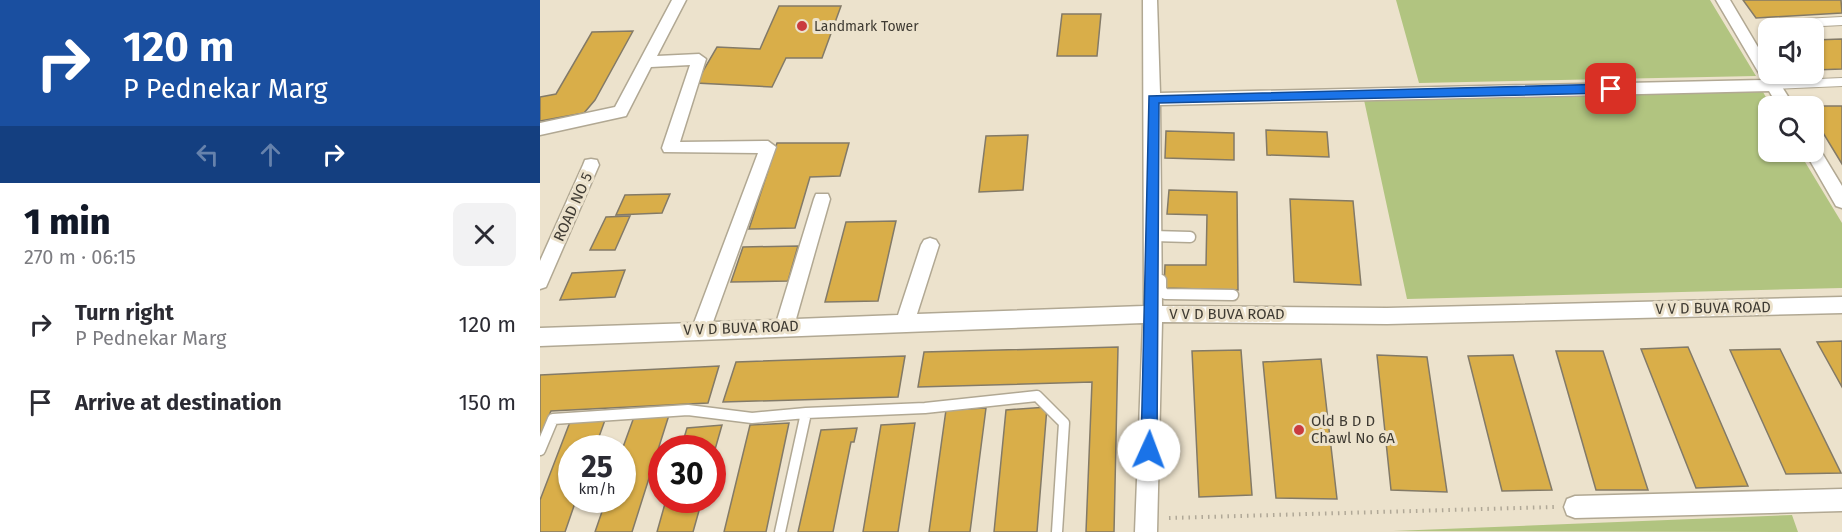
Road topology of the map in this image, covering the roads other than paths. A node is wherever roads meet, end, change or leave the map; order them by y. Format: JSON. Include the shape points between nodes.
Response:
{"nodes":[{"id":1,"x":679,"y":0,"type":"edge"},
{"id":2,"x":1150,"y":0,"type":"edge"},
{"id":3,"x":1723,"y":0,"type":"edge"},
{"id":4,"x":1842,"y":21,"type":"edge"},
{"id":5,"x":1824,"y":22,"type":"edge"},
{"id":6,"x":648,"y":62,"type":"junction"},
{"id":7,"x":1842,"y":82,"type":"edge"},
{"id":8,"x":1774,"y":85,"type":"junction"},
{"id":9,"x":1780,"y":96,"type":"edge"},
{"id":10,"x":1153,"y":99,"type":"junction"},
{"id":11,"x":540,"y":129,"type":"edge"},
{"id":12,"x":1819,"y":162,"type":"edge"},
{"id":13,"x":591,"y":165,"type":"dead end"},
{"id":14,"x":1160,"y":192,"type":"dead end"},
{"id":15,"x":822,"y":199,"type":"dead end"},
{"id":16,"x":1842,"y":201,"type":"edge"},
{"id":17,"x":1157,"y":236,"type":"junction"},
{"id":18,"x":1190,"y":237,"type":"dead end"},
{"id":19,"x":930,"y":245,"type":"dead end"},
{"id":20,"x":540,"y":281,"type":"edge"},
{"id":21,"x":1233,"y":295,"type":"dead end"},
{"id":22,"x":1842,"y":304,"type":"edge"},
{"id":23,"x":1153,"y":314,"type":"junction"},
{"id":24,"x":905,"y":322,"type":"junction"},
{"id":25,"x":785,"y":326,"type":"junction"},
{"id":26,"x":701,"y":329,"type":"junction"},
{"id":27,"x":540,"y":337,"type":"edge"},
{"id":28,"x":807,"y":413,"type":"junction"},
{"id":29,"x":540,"y":450,"type":"edge"},
{"id":30,"x":1842,"y":500,"type":"edge"},
{"id":31,"x":1575,"y":507,"type":"road end"},
{"id":32,"x":1147,"y":525,"type":"edge"},
{"id":33,"x":780,"y":532,"type":"edge"},
{"id":34,"x":1057,"y":532,"type":"edge"}],
"edges":[{"from":1,"to":6,"type":"street"},
{"from":2,"to":10,"type":"street"},
{"from":3,"to":8,"type":"street"},
{"from":4,"to":5,"type":"lane"},
{"from":6,"to":11,"type":"street","via":[[620,112]]},
{"from":6,"to":26,"type":"street","via":[[699,59],[670,148],[768,147]]},
{"from":7,"to":8,"type":"lane"},
{"from":8,"to":9,"type":"street"},
{"from":8,"to":10,"type":"street"},
{"from":10,"to":17,"type":"street"},
{"from":12,"to":16,"type":"street"},
{"from":13,"to":20,"type":"street","name":"ROAD NO 5"},
{"from":14,"to":17,"type":"lane"},
{"from":15,"to":25,"type":"street"},
{"from":17,"to":18,"type":"lane"},
{"from":17,"to":21,"type":"lane","via":[[1162,293]]},
{"from":17,"to":23,"type":"street"},
{"from":19,"to":24,"type":"street"},
{"from":22,"to":23,"type":"street","name":"V V D BUVA ROAD","via":[[1387,316]]},
{"from":23,"to":24,"type":"street","name":"V V D BUVA ROAD"},
{"from":23,"to":32,"type":"street"},
{"from":24,"to":25,"type":"street","name":"V V D BUVA ROAD"},
{"from":25,"to":26,"type":"street","name":"V V D BUVA ROAD"},
{"from":26,"to":27,"type":"street","name":"V V D BUVA ROAD"},
{"from":28,"to":29,"type":"lane","via":[[752,418],[688,410],[553,419]]},
{"from":28,"to":33,"type":"lane"},
{"from":28,"to":34,"type":"lane","via":[[925,408],[1038,396],[1064,423]]},
{"from":30,"to":31,"type":"street"}]}
